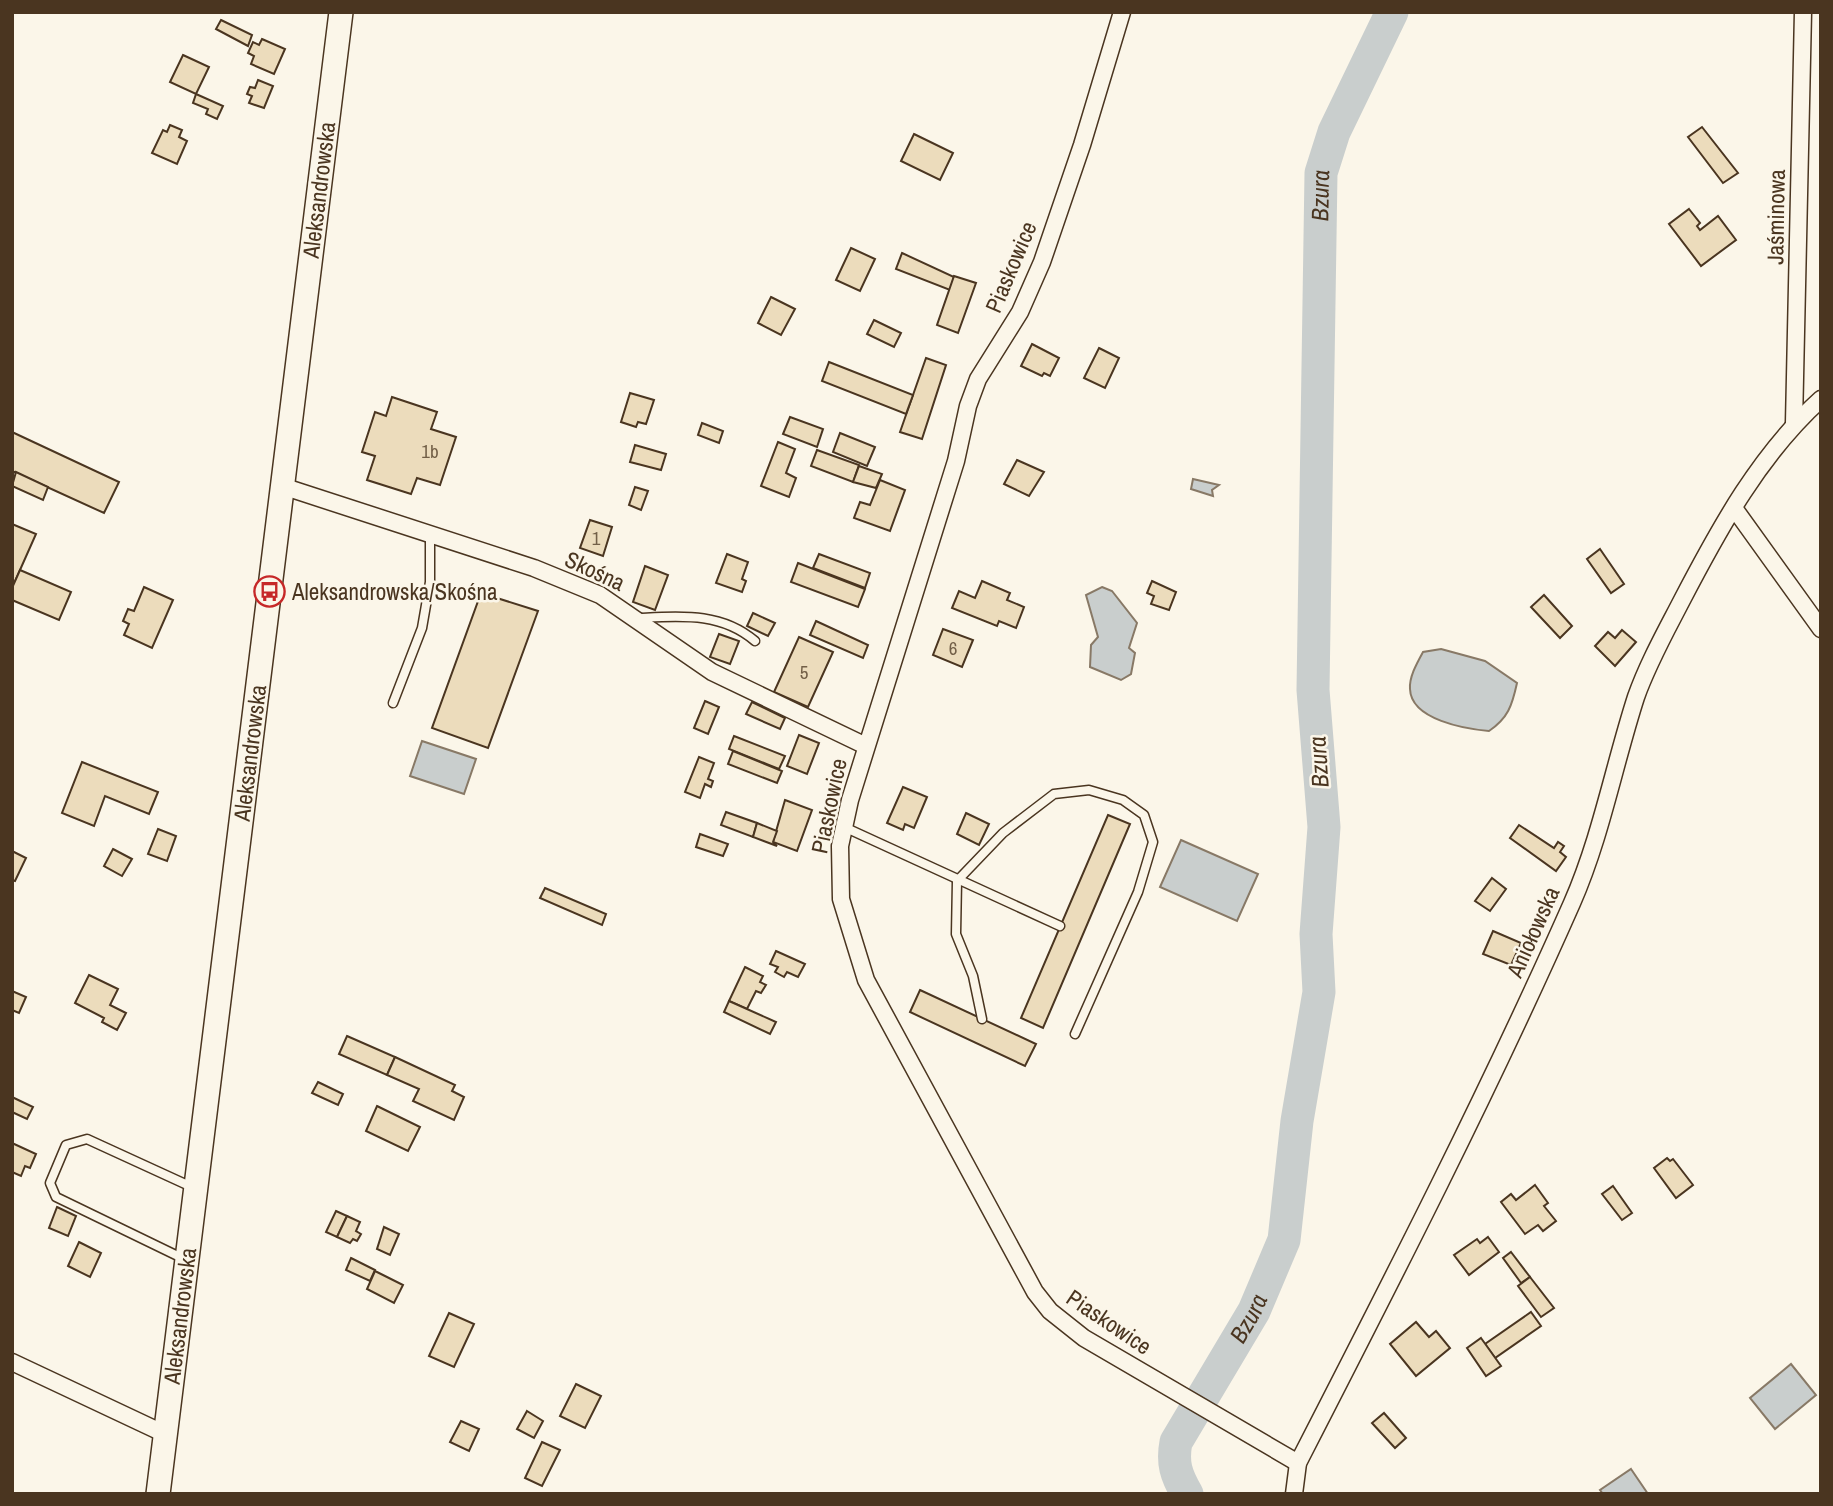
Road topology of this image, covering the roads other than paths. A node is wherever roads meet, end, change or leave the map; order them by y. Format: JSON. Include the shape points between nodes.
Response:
{"nodes":[{"id":1,"x":341,"y":12,"type":"edge"},
{"id":2,"x":1122,"y":12,"type":"edge"},
{"id":3,"x":1803,"y":12,"type":"edge"},
{"id":4,"x":1821,"y":398,"type":"edge"},
{"id":5,"x":1794,"y":423,"type":"junction"},
{"id":6,"x":282,"y":486,"type":"junction"},
{"id":7,"x":1734,"y":508,"type":"junction"},
{"id":8,"x":430,"y":535,"type":"junction"},
{"id":9,"x":636,"y":619,"type":"junction"},
{"id":10,"x":1821,"y":629,"type":"edge"},
{"id":11,"x":755,"y":641,"type":"dead end"},
{"id":12,"x":393,"y":703,"type":"dead end"},
{"id":13,"x":866,"y":746,"type":"junction"},
{"id":14,"x":844,"y":827,"type":"junction"},
{"id":15,"x":957,"y":881,"type":"junction"},
{"id":16,"x":1060,"y":926,"type":"dead end"},
{"id":17,"x":982,"y":1019,"type":"dead end"},
{"id":18,"x":1075,"y":1034,"type":"dead end"},
{"id":19,"x":196,"y":1189,"type":"junction"},
{"id":20,"x":186,"y":1260,"type":"junction"},
{"id":21,"x":12,"y":1362,"type":"edge"},
{"id":22,"x":166,"y":1434,"type":"junction"},
{"id":23,"x":1298,"y":1463,"type":"junction"},
{"id":24,"x":158,"y":1494,"type":"edge"},
{"id":25,"x":1294,"y":1494,"type":"edge"}],
"edges":[{"from":1,"to":6,"type":"main road","name":"Aleksandrowska"},
{"from":2,"to":13,"type":"street","name":"Piaskowice","via":[[1042,262],[968,406],[942,508]]},
{"from":3,"to":5,"type":"street","name":"Jaśminowa"},
{"from":4,"to":5,"type":"street","name":"Aniołowska"},
{"from":5,"to":7,"type":"street","name":"Aniołowska"},
{"from":6,"to":8,"type":"street","name":"Skośna"},
{"from":6,"to":19,"type":"main road","name":"Aleksandrowska"},
{"from":7,"to":10,"type":"street"},
{"from":7,"to":23,"type":"street","name":"Aniołowska","via":[[1709,547],[1637,694],[1578,887],[1525,1007]]},
{"from":8,"to":9,"type":"street","name":"Skośna","via":[[565,580],[608,599]]},
{"from":8,"to":12,"type":"lane","via":[[430,582],[422,628]]},
{"from":9,"to":11,"type":"lane","via":[[703,617],[726,623]]},
{"from":9,"to":13,"type":"street","name":"Skośna","via":[[736,685]]},
{"from":13,"to":14,"type":"street","name":"Piaskowice"},
{"from":14,"to":15,"type":"lane"},
{"from":14,"to":23,"type":"street","name":"Piaskowice","via":[[839,846],[841,899],[866,980],[1035,1292],[1050,1311],[1084,1338]]},
{"from":15,"to":16,"type":"lane"},
{"from":15,"to":17,"type":"lane","via":[[956,934],[974,976]]},
{"from":15,"to":18,"type":"lane","via":[[1003,833],[1054,794],[1089,790],[1124,800],[1144,815],[1153,842],[1138,892]]},
{"from":19,"to":20,"type":"main road","name":"Aleksandrowska"},
{"from":19,"to":20,"type":"lane","via":[[87,1139],[66,1145],[50,1184],[56,1197]]},
{"from":20,"to":22,"type":"main road","name":"Aleksandrowska"},
{"from":21,"to":22,"type":"street"},
{"from":22,"to":24,"type":"main road","name":"Aleksandrowska"},
{"from":23,"to":25,"type":"street","name":"Aniołowska"}]}
